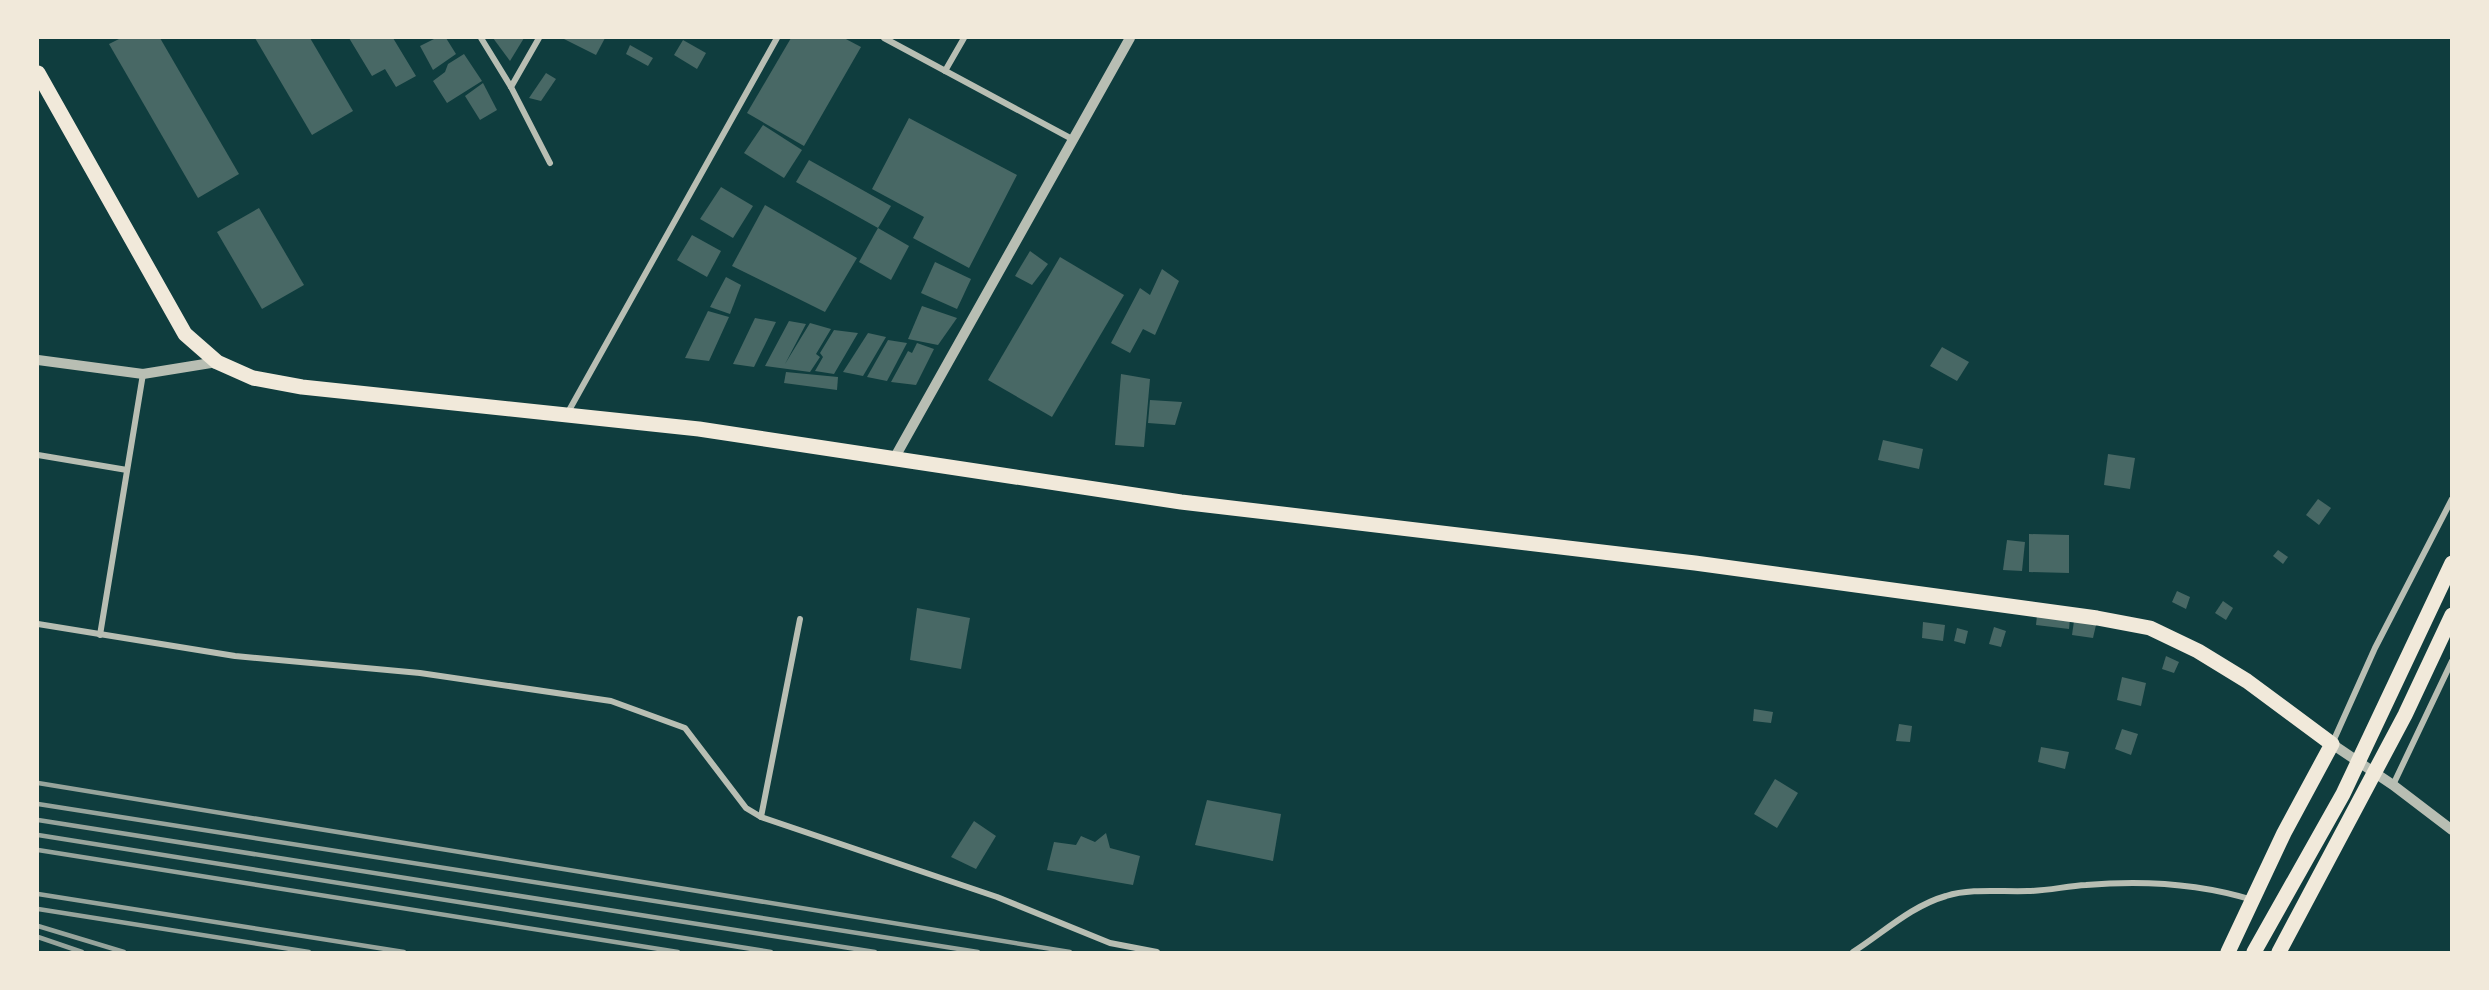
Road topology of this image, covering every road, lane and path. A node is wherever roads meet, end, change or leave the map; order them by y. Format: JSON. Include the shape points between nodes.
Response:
{"nodes":[{"id":1,"x":481,"y":38,"type":"edge"},
{"id":2,"x":539,"y":38,"type":"edge"},
{"id":3,"x":777,"y":38,"type":"edge"},
{"id":4,"x":884,"y":38,"type":"edge"},
{"id":5,"x":964,"y":38,"type":"edge"},
{"id":6,"x":1130,"y":38,"type":"edge"},
{"id":7,"x":945,"y":71,"type":"junction"},
{"id":8,"x":38,"y":73,"type":"edge"},
{"id":9,"x":510,"y":87,"type":"junction"},
{"id":10,"x":1072,"y":139,"type":"junction"},
{"id":11,"x":550,"y":164,"type":"dead end"},
{"id":12,"x":38,"y":360,"type":"edge"},
{"id":13,"x":217,"y":362,"type":"junction"},
{"id":14,"x":144,"y":374,"type":"junction"},
{"id":15,"x":566,"y":415,"type":"junction"},
{"id":16,"x":38,"y":455,"type":"edge"},
{"id":17,"x":895,"y":457,"type":"junction"},
{"id":18,"x":127,"y":470,"type":"junction"},
{"id":19,"x":2451,"y":500,"type":"edge"},
{"id":20,"x":2451,"y":563,"type":"edge"},
{"id":21,"x":2451,"y":615,"type":"edge"},
{"id":22,"x":800,"y":619,"type":"dead end"},
{"id":23,"x":38,"y":624,"type":"edge"},
{"id":24,"x":100,"y":635,"type":"junction"},
{"id":25,"x":2451,"y":661,"type":"edge"},
{"id":26,"x":2332,"y":744,"type":"junction"},
{"id":27,"x":2393,"y":785,"type":"junction"},
{"id":28,"x":761,"y":817,"type":"junction"},
{"id":29,"x":2451,"y":830,"type":"edge"},
{"id":30,"x":2253,"y":900,"type":"junction"},
{"id":31,"x":1157,"y":952,"type":"edge"},
{"id":32,"x":1853,"y":952,"type":"edge"},
{"id":33,"x":2228,"y":952,"type":"edge"},
{"id":34,"x":2253,"y":952,"type":"edge"},
{"id":35,"x":2279,"y":952,"type":"edge"}],
"edges":[{"from":1,"to":9,"type":"street"},
{"from":2,"to":9,"type":"street"},
{"from":3,"to":15,"type":"street"},
{"from":4,"to":7,"type":"street"},
{"from":5,"to":7,"type":"street"},
{"from":6,"to":10,"type":"street"},
{"from":7,"to":10,"type":"street"},
{"from":8,"to":13,"type":"main road","via":[[186,334]]},
{"from":9,"to":11,"type":"street"},
{"from":10,"to":17,"type":"street"},
{"from":12,"to":14,"type":"street"},
{"from":13,"to":14,"type":"street"},
{"from":13,"to":15,"type":"main road","via":[[253,378],[302,387]]},
{"from":14,"to":18,"type":"street"},
{"from":15,"to":17,"type":"main road"},
{"from":16,"to":18,"type":"street"},
{"from":17,"to":26,"type":"main road","via":[[1181,502],[1695,563],[2150,628],[2199,651],[2247,681]]},
{"from":18,"to":24,"type":"street"},
{"from":19,"to":26,"type":"street","via":[[2375,648]]},
{"from":20,"to":34,"type":"main road","via":[[2343,794]]},
{"from":21,"to":35,"type":"main road","via":[[2405,715]]},
{"from":22,"to":28,"type":"street"},
{"from":23,"to":24,"type":"street"},
{"from":24,"to":28,"type":"street","via":[[235,656],[420,673],[611,701],[685,728],[746,808]]},
{"from":25,"to":27,"type":"street"},
{"from":26,"to":27,"type":"street"},
{"from":26,"to":30,"type":"main road"},
{"from":27,"to":29,"type":"street"},
{"from":28,"to":31,"type":"street","via":[[997,897],[1110,943]]},
{"from":30,"to":32,"type":"street","via":[[2170,883],[1968,892],[1925,904]]},
{"from":30,"to":33,"type":"main road"}]}
